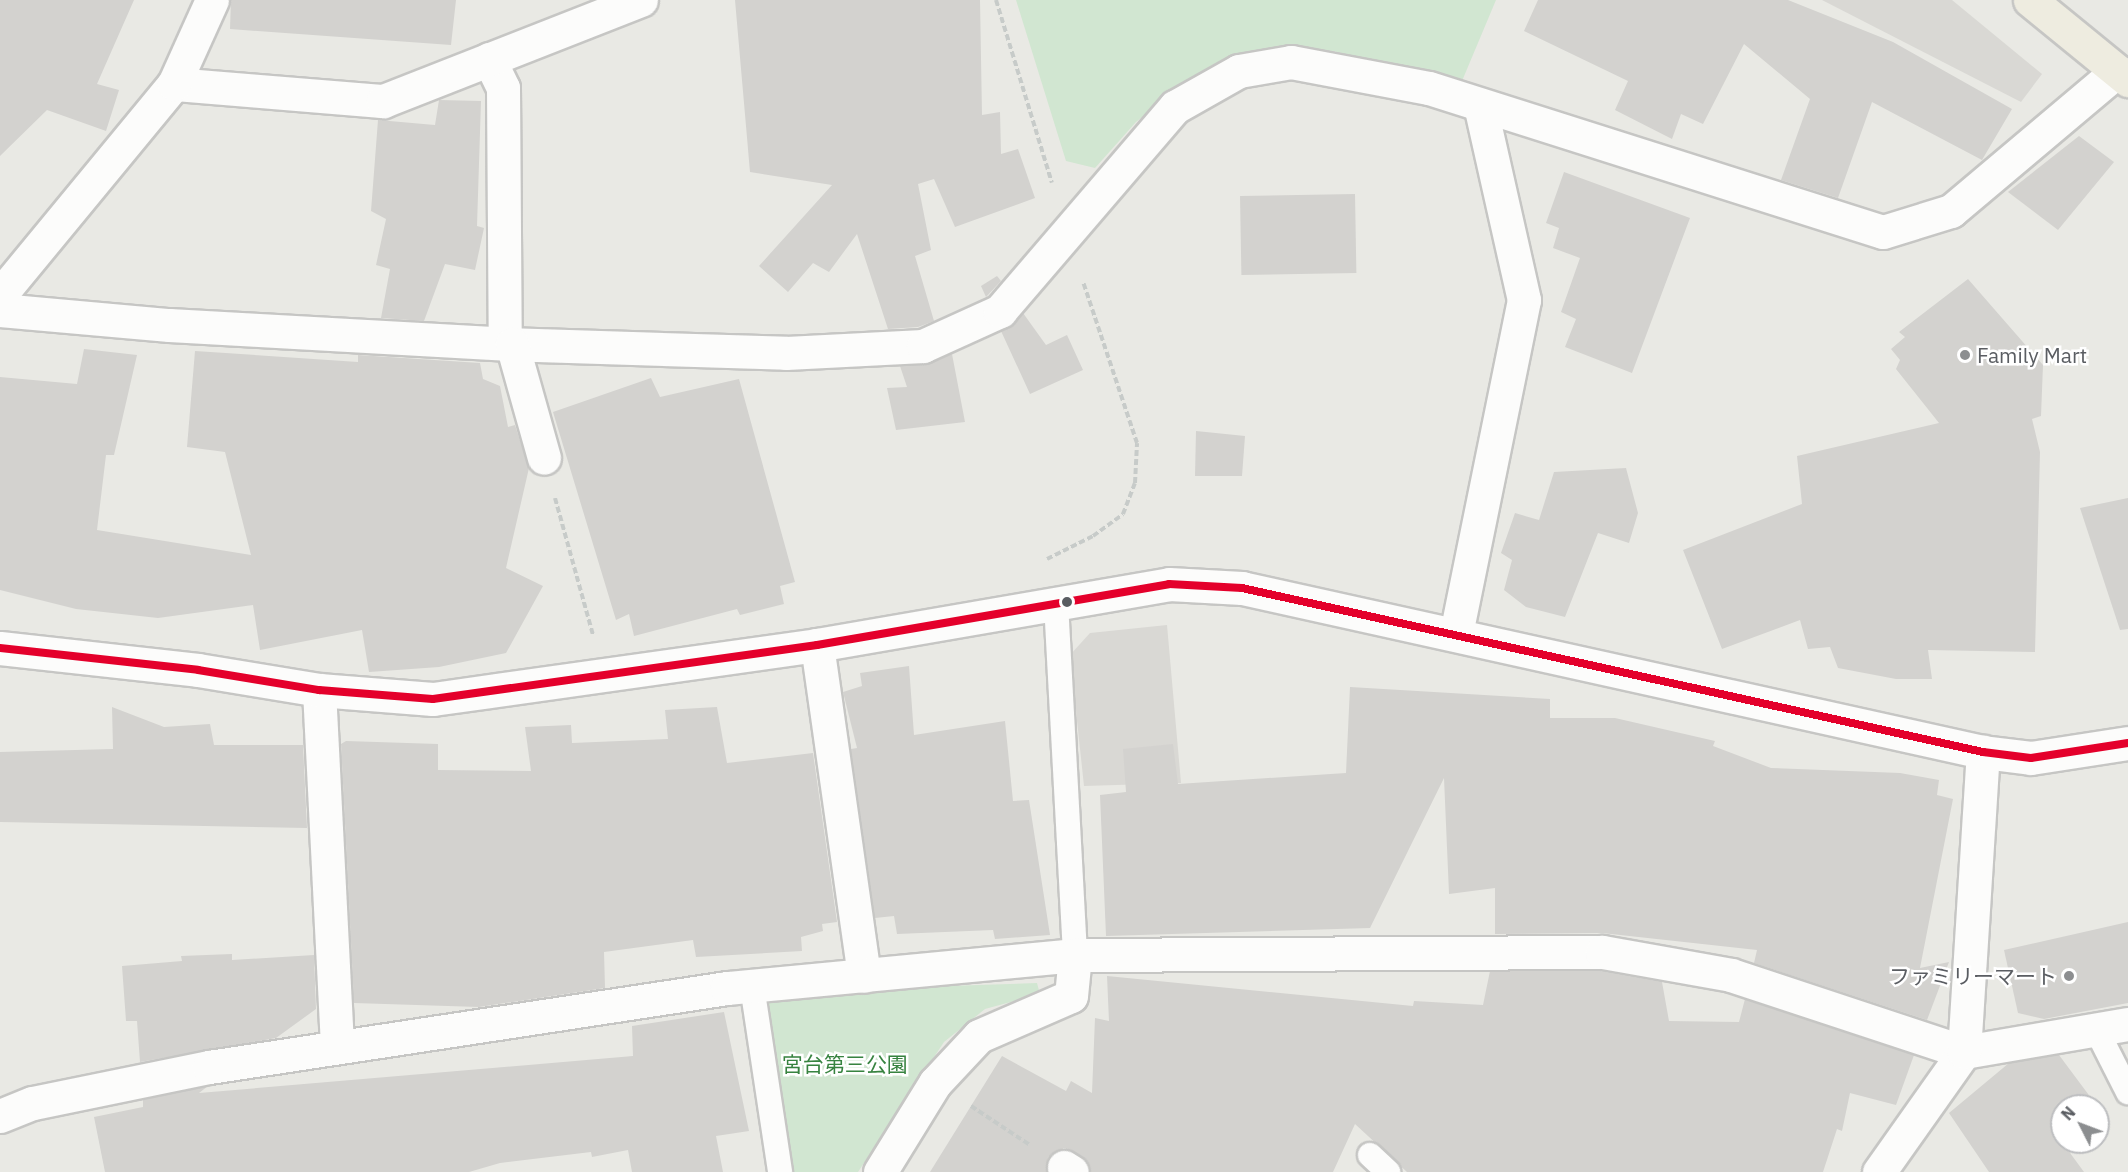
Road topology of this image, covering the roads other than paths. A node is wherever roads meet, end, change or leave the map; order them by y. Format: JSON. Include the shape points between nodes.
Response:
{"nodes":[{"id":1,"x":212,"y":0,"type":"edge"},
{"id":2,"x":641,"y":0,"type":"edge"},
{"id":3,"x":2031,"y":0,"type":"edge"},
{"id":4,"x":489,"y":59,"type":"junction"},
{"id":5,"x":2123,"y":76,"type":"edge"},
{"id":6,"x":174,"y":84,"type":"junction"},
{"id":7,"x":1480,"y":105,"type":"junction"},
{"id":8,"x":0,"y":295,"type":"edge"},
{"id":9,"x":0,"y":310,"type":"edge"},
{"id":10,"x":509,"y":344,"type":"junction"},
{"id":11,"x":544,"y":458,"type":"road end"},
{"id":12,"x":1050,"y":604,"type":"junction"},
{"id":13,"x":1456,"y":634,"type":"junction"},
{"id":14,"x":817,"y":645,"type":"junction"},
{"id":15,"x":0,"y":648,"type":"edge"},
{"id":16,"x":319,"y":690,"type":"junction"},
{"id":17,"x":2128,"y":743,"type":"edge"},
{"id":18,"x":1983,"y":752,"type":"junction"},
{"id":19,"x":1075,"y":955,"type":"junction"},
{"id":20,"x":864,"y":975,"type":"junction"},
{"id":21,"x":752,"y":986,"type":"junction"},
{"id":22,"x":2128,"y":1024,"type":"edge"},
{"id":23,"x":2096,"y":1029,"type":"junction"},
{"id":24,"x":337,"y":1047,"type":"junction"},
{"id":25,"x":1964,"y":1052,"type":"junction"},
{"id":26,"x":2128,"y":1092,"type":"edge"},
{"id":27,"x":0,"y":1116,"type":"edge"},
{"id":28,"x":1370,"y":1155,"type":"dead end"},
{"id":29,"x":780,"y":1172,"type":"edge"},
{"id":30,"x":880,"y":1172,"type":"edge"},
{"id":31,"x":1388,"y":1172,"type":"edge"},
{"id":32,"x":1879,"y":1172,"type":"edge"}],
"edges":[{"from":1,"to":6,"type":"street"},
{"from":2,"to":4,"type":"street"},
{"from":3,"to":5,"type":"highway"},
{"from":4,"to":6,"type":"street","via":[[383,101]]},
{"from":4,"to":10,"type":"street","via":[[503,88]]},
{"from":5,"to":7,"type":"street","via":[[1951,212],[1883,232]]},
{"from":6,"to":8,"type":"street"},
{"from":7,"to":10,"type":"street","via":[[1429,88],[1291,62],[1239,71],[1175,107],[1000,311],[923,346],[786,353]]},
{"from":7,"to":13,"type":"street","via":[[1524,300]]},
{"from":9,"to":10,"type":"street","via":[[169,326]]},
{"from":10,"to":11,"type":"street"},
{"from":12,"to":13,"type":"street","via":[[1169,584],[1242,588]]},
{"from":12,"to":14,"type":"street"},
{"from":12,"to":19,"type":"lane"},
{"from":13,"to":18,"type":"street"},
{"from":14,"to":16,"type":"street","via":[[433,699]]},
{"from":14,"to":20,"type":"street"},
{"from":15,"to":16,"type":"street","via":[[198,670]]},
{"from":16,"to":24,"type":"street"},
{"from":17,"to":18,"type":"street","via":[[2031,758]]},
{"from":18,"to":25,"type":"street"},
{"from":19,"to":20,"type":"street"},
{"from":19,"to":25,"type":"street","via":[[1602,952],[1731,975]]},
{"from":19,"to":30,"type":"street","via":[[1071,996],[979,1036],[935,1083]]},
{"from":20,"to":21,"type":"street"},
{"from":21,"to":24,"type":"street"},
{"from":21,"to":29,"type":"lane"},
{"from":22,"to":23,"type":"street"},
{"from":23,"to":25,"type":"street"},
{"from":23,"to":26,"type":"lane"},
{"from":24,"to":27,"type":"street","via":[[33,1103]]},
{"from":25,"to":32,"type":"street"},
{"from":28,"to":31,"type":"lane"}]}
